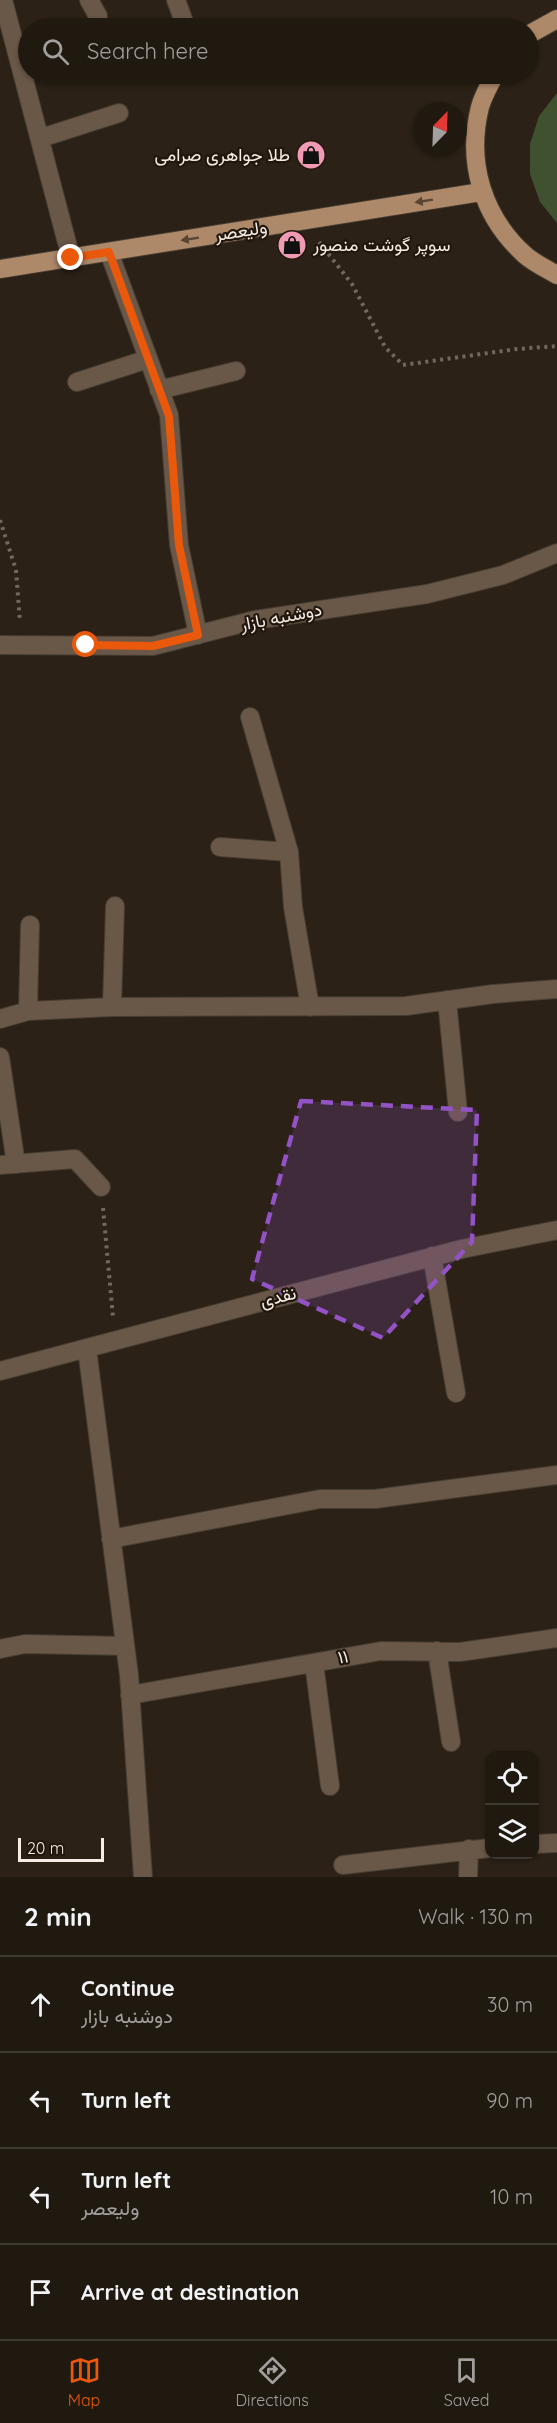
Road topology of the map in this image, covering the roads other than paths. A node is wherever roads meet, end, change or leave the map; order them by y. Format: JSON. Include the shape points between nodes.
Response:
{"nodes":[{"id":1,"x":2,"y":0,"type":"edge"},
{"id":2,"x":176,"y":0,"type":"edge"},
{"id":3,"x":183,"y":18,"type":"edge"},
{"id":4,"x":557,"y":19,"type":"edge"},
{"id":5,"x":539,"y":29,"type":"edge"},
{"id":6,"x":18,"y":57,"type":"edge"},
{"id":7,"x":26,"y":84,"type":"edge"},
{"id":8,"x":490,"y":84,"type":"edge"},
{"id":9,"x":119,"y":113,"type":"dead end"},
{"id":10,"x":41,"y":138,"type":"junction"},
{"id":11,"x":481,"y":192,"type":"junction"},
{"id":12,"x":109,"y":252,"type":"junction"},
{"id":13,"x":71,"y":258,"type":"junction"},
{"id":14,"x":0,"y":269,"type":"edge"},
{"id":15,"x":557,"y":275,"type":"edge"},
{"id":16,"x":148,"y":359,"type":"junction"},
{"id":17,"x":236,"y":370,"type":"dead end"},
{"id":18,"x":77,"y":382,"type":"dead end"},
{"id":19,"x":159,"y":390,"type":"junction"},
{"id":20,"x":557,"y":553,"type":"edge"},
{"id":21,"x":198,"y":635,"type":"junction"},
{"id":22,"x":0,"y":645,"type":"edge"},
{"id":23,"x":250,"y":717,"type":"dead end"},
{"id":24,"x":220,"y":847,"type":"dead end"},
{"id":25,"x":289,"y":852,"type":"junction"},
{"id":26,"x":115,"y":906,"type":"dead end"},
{"id":27,"x":30,"y":925,"type":"dead end"},
{"id":28,"x":557,"y":989,"type":"edge"},
{"id":29,"x":447,"y":1000,"type":"junction"},
{"id":30,"x":112,"y":1007,"type":"junction"},
{"id":31,"x":310,"y":1007,"type":"junction"},
{"id":32,"x":28,"y":1011,"type":"junction"},
{"id":33,"x":0,"y":1019,"type":"edge"},
{"id":34,"x":0,"y":1057,"type":"edge"},
{"id":35,"x":458,"y":1112,"type":"dead end"},
{"id":36,"x":8,"y":1164,"type":"edge"},
{"id":37,"x":101,"y":1186,"type":"road end"},
{"id":38,"x":557,"y":1230,"type":"edge"},
{"id":39,"x":432,"y":1257,"type":"junction"},
{"id":40,"x":87,"y":1349,"type":"junction"},
{"id":41,"x":0,"y":1371,"type":"edge"},
{"id":42,"x":456,"y":1393,"type":"dead end"},
{"id":43,"x":557,"y":1475,"type":"edge"},
{"id":44,"x":111,"y":1539,"type":"junction"},
{"id":45,"x":557,"y":1638,"type":"edge"},
{"id":46,"x":125,"y":1646,"type":"junction"},
{"id":47,"x":0,"y":1649,"type":"edge"},
{"id":48,"x":437,"y":1651,"type":"junction"},
{"id":49,"x":314,"y":1663,"type":"junction"},
{"id":50,"x":130,"y":1695,"type":"junction"},
{"id":51,"x":451,"y":1742,"type":"dead end"},
{"id":52,"x":330,"y":1786,"type":"dead end"},
{"id":53,"x":557,"y":1843,"type":"edge"},
{"id":54,"x":539,"y":1844,"type":"edge"},
{"id":55,"x":485,"y":1848,"type":"edge"},
{"id":56,"x":470,"y":1850,"type":"junction"},
{"id":57,"x":343,"y":1865,"type":"dead end"},
{"id":58,"x":143,"y":1877,"type":"edge"},
{"id":59,"x":468,"y":1877,"type":"edge"}],
"edges":[{"from":1,"to":6,"type":"street"},
{"from":2,"to":3,"type":"street"},
{"from":4,"to":5,"type":"main road"},
{"from":7,"to":10,"type":"street"},
{"from":8,"to":11,"type":"main road","via":[[480,106],[474,149]]},
{"from":9,"to":10,"type":"street"},
{"from":10,"to":13,"type":"street"},
{"from":11,"to":12,"type":"main road","name":"ولیعصر","one_way":true},
{"from":11,"to":15,"type":"main road","via":[[500,228],[527,257]]},
{"from":12,"to":13,"type":"main road","name":"ولیعصر"},
{"from":12,"to":16,"type":"street"},
{"from":13,"to":14,"type":"main road","name":"ولیعصر"},
{"from":16,"to":18,"type":"street"},
{"from":16,"to":19,"type":"street"},
{"from":17,"to":19,"type":"street"},
{"from":19,"to":21,"type":"street","via":[[169,416],[179,545]]},
{"from":20,"to":21,"type":"street","name":"دوشنبه بازار","via":[[503,575],[427,594],[255,620]]},
{"from":21,"to":22,"type":"street","name":"دوشنبه بازار","via":[[153,646]]},
{"from":23,"to":25,"type":"street"},
{"from":24,"to":25,"type":"street"},
{"from":25,"to":31,"type":"street","via":[[293,907]]},
{"from":26,"to":30,"type":"street"},
{"from":27,"to":32,"type":"street"},
{"from":28,"to":29,"type":"street"},
{"from":29,"to":31,"type":"street","via":[[406,1006]]},
{"from":29,"to":35,"type":"street"},
{"from":30,"to":31,"type":"street"},
{"from":30,"to":32,"type":"street"},
{"from":32,"to":33,"type":"street"},
{"from":34,"to":36,"type":"street"},
{"from":36,"to":37,"type":"street","via":[[75,1159]]},
{"from":38,"to":39,"type":"street","name":"نقدی"},
{"from":39,"to":40,"type":"street","name":"نقدی"},
{"from":39,"to":42,"type":"street"},
{"from":40,"to":41,"type":"street","name":"نقدی"},
{"from":40,"to":44,"type":"street"},
{"from":43,"to":44,"type":"street","via":[[375,1500],[320,1499]]},
{"from":44,"to":46,"type":"street"},
{"from":45,"to":48,"type":"street","name":"۱۱","via":[[460,1652]]},
{"from":46,"to":47,"type":"street","via":[[25,1644]]},
{"from":46,"to":50,"type":"street"},
{"from":48,"to":49,"type":"street","name":"۱۱","via":[[381,1651]]},
{"from":48,"to":51,"type":"street"},
{"from":49,"to":50,"type":"street","name":"۱۱"},
{"from":49,"to":52,"type":"street"},
{"from":50,"to":58,"type":"street"},
{"from":53,"to":54,"type":"street"},
{"from":55,"to":56,"type":"street"},
{"from":56,"to":57,"type":"street"},
{"from":56,"to":59,"type":"street"}]}
